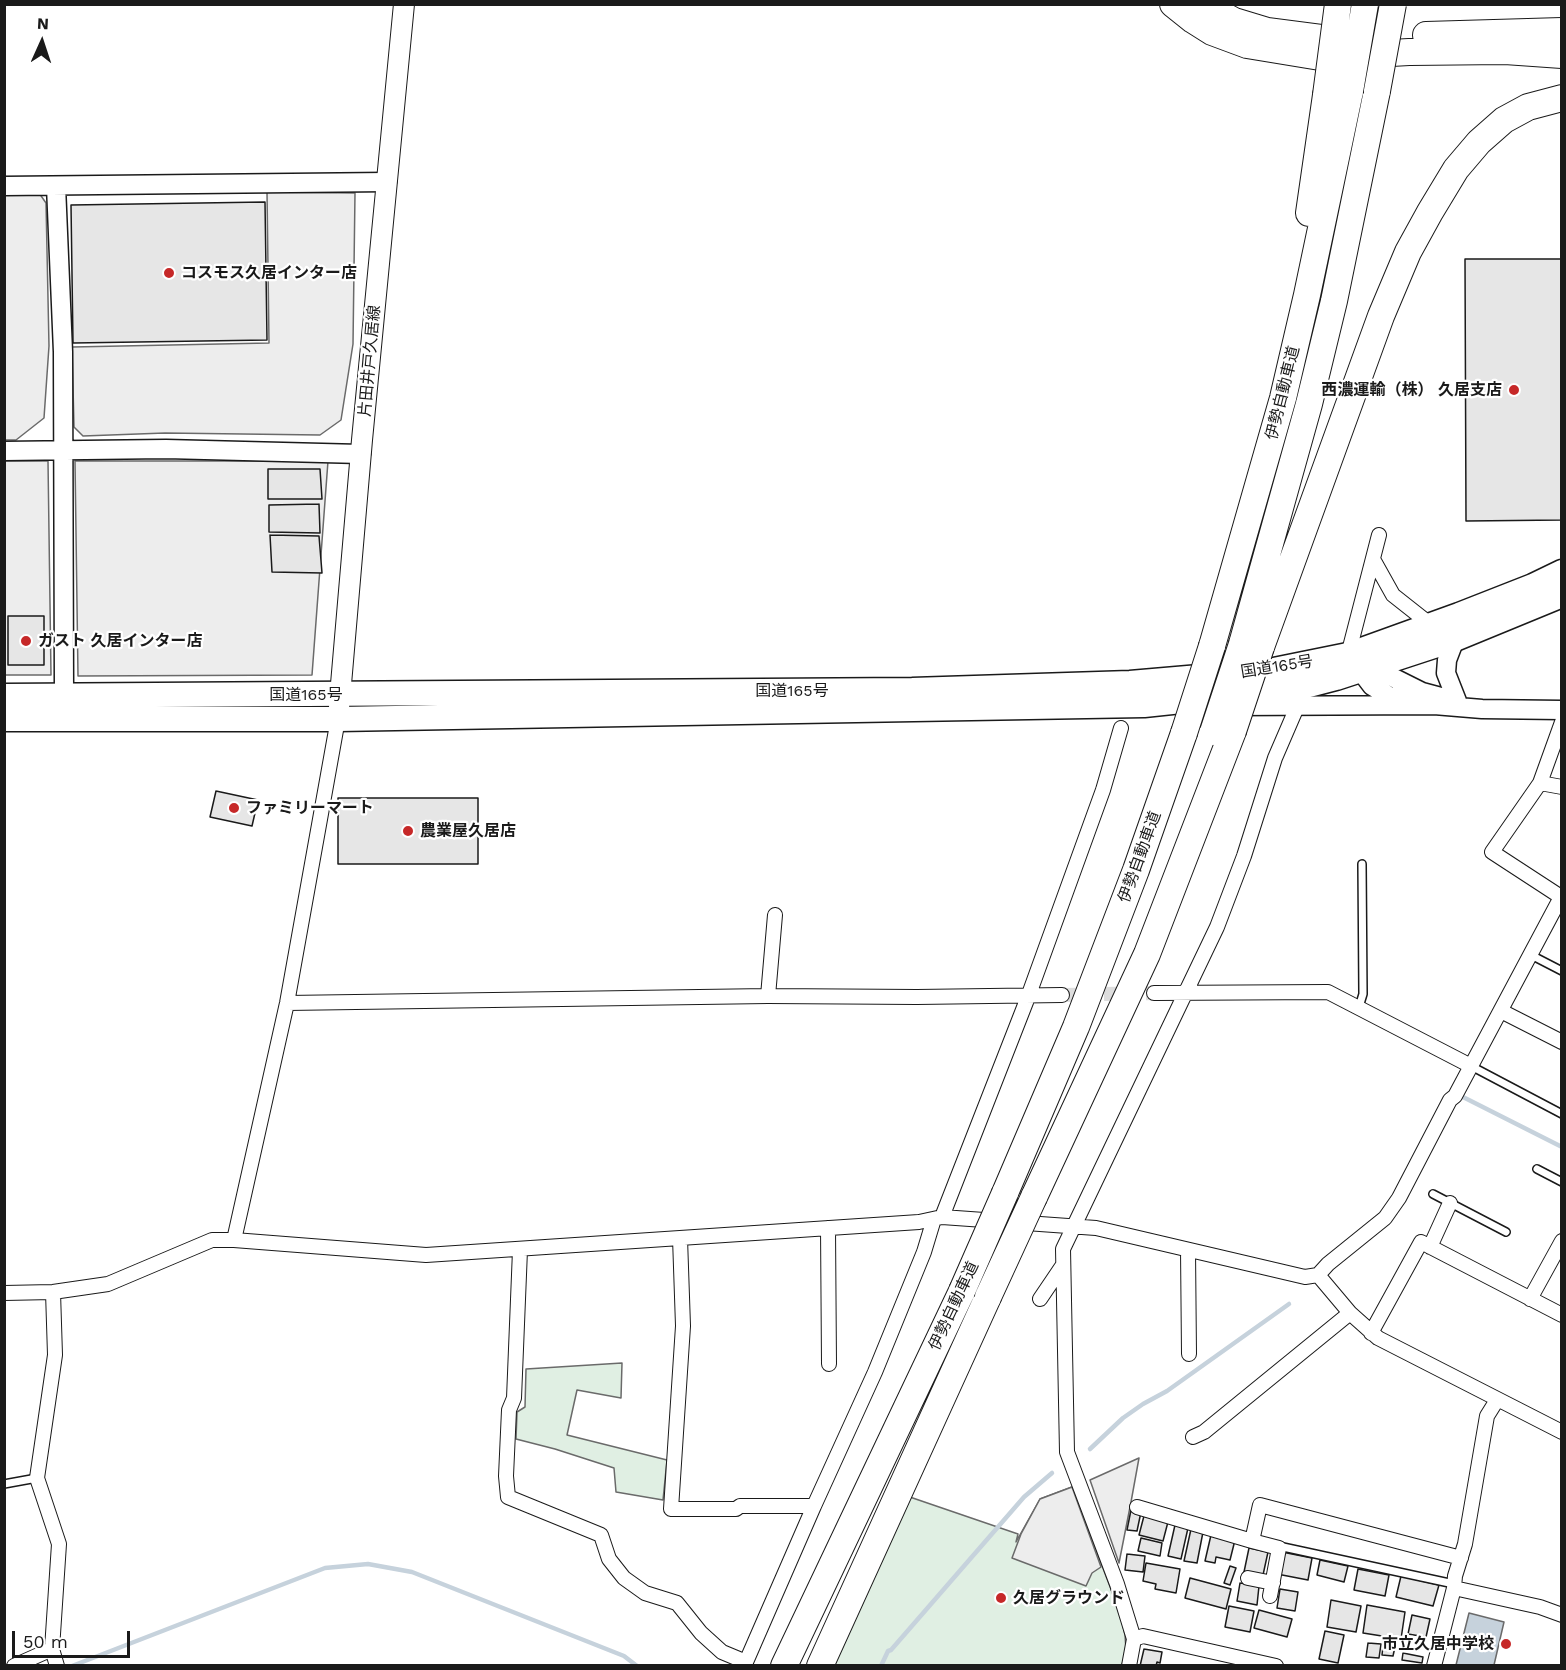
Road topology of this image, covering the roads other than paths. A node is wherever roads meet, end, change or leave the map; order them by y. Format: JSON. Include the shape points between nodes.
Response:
{"nodes":[{"id":1,"x":404,"y":4,"type":"edge"},
{"id":2,"x":1173,"y":4,"type":"edge"},
{"id":3,"x":1203,"y":4,"type":"edge"},
{"id":4,"x":1338,"y":4,"type":"edge"},
{"id":5,"x":1365,"y":4,"type":"edge"},
{"id":6,"x":1393,"y":4,"type":"edge"},
{"id":7,"x":1562,"y":31,"type":"edge"},
{"id":8,"x":1562,"y":55,"type":"edge"},
{"id":9,"x":1338,"y":93,"type":"junction"},
{"id":10,"x":1562,"y":98,"type":"edge"},
{"id":11,"x":387,"y":182,"type":"junction"},
{"id":12,"x":4,"y":186,"type":"edge"},
{"id":13,"x":56,"y":186,"type":"junction"},
{"id":14,"x":4,"y":451,"type":"edge"},
{"id":15,"x":63,"y":451,"type":"junction"},
{"id":16,"x":361,"y":454,"type":"junction"},
{"id":17,"x":1379,"y":535,"type":"dead end"},
{"id":18,"x":1374,"y":561,"type":"junction"},
{"id":19,"x":1562,"y":572,"type":"edge"},
{"id":20,"x":1562,"y":595,"type":"edge"},
{"id":21,"x":1431,"y":625,"type":"junction"},
{"id":22,"x":1455,"y":639,"type":"junction"},
{"id":23,"x":1252,"y":645,"type":"junction"},
{"id":24,"x":1360,"y":665,"type":"junction"},
{"id":25,"x":341,"y":694,"type":"junction"},
{"id":26,"x":64,"y":695,"type":"junction"},
{"id":27,"x":4,"y":696,"type":"edge"},
{"id":28,"x":1456,"y":701,"type":"junction"},
{"id":29,"x":1144,"y":705,"type":"junction"},
{"id":30,"x":1434,"y":705,"type":"junction"},
{"id":31,"x":1297,"y":707,"type":"junction"},
{"id":32,"x":1562,"y":710,"type":"edge"},
{"id":33,"x":4,"y":719,"type":"edge"},
{"id":34,"x":338,"y":719,"type":"junction"},
{"id":35,"x":1562,"y":722,"type":"edge"},
{"id":36,"x":1121,"y":729,"type":"dead end"},
{"id":37,"x":1540,"y":783,"type":"junction"},
{"id":38,"x":1562,"y":787,"type":"edge"},
{"id":39,"x":1362,"y":864,"type":"dead end"},
{"id":40,"x":775,"y":915,"type":"dead end"},
{"id":41,"x":1531,"y":955,"type":"junction"},
{"id":42,"x":1562,"y":971,"type":"edge"},
{"id":43,"x":1154,"y":993,"type":"tunnel mouth"},
{"id":44,"x":1186,"y":993,"type":"junction"},
{"id":45,"x":1062,"y":995,"type":"tunnel mouth"},
{"id":46,"x":768,"y":996,"type":"junction"},
{"id":47,"x":1028,"y":997,"type":"junction"},
{"id":48,"x":287,"y":1003,"type":"junction"},
{"id":49,"x":1359,"y":1007,"type":"junction"},
{"id":50,"x":1501,"y":1011,"type":"junction"},
{"id":51,"x":1562,"y":1042,"type":"edge"},
{"id":52,"x":1471,"y":1066,"type":"junction"},
{"id":53,"x":1562,"y":1114,"type":"edge"},
{"id":54,"x":1537,"y":1169,"type":"dead end"},
{"id":55,"x":1562,"y":1182,"type":"edge"},
{"id":56,"x":1433,"y":1194,"type":"dead end"},
{"id":57,"x":1450,"y":1203,"type":"junction"},
{"id":58,"x":938,"y":1218,"type":"junction"},
{"id":59,"x":1073,"y":1226,"type":"junction"},
{"id":60,"x":828,"y":1228,"type":"junction"},
{"id":61,"x":1506,"y":1232,"type":"dead end"},
{"id":62,"x":680,"y":1238,"type":"junction"},
{"id":63,"x":234,"y":1240,"type":"junction"},
{"id":64,"x":1562,"y":1241,"type":"edge"},
{"id":65,"x":1430,"y":1247,"type":"junction"},
{"id":66,"x":520,"y":1250,"type":"junction"},
{"id":67,"x":1188,"y":1250,"type":"junction"},
{"id":68,"x":1063,"y":1265,"type":"junction"},
{"id":69,"x":1318,"y":1275,"type":"junction"},
{"id":70,"x":53,"y":1292,"type":"junction"},
{"id":71,"x":4,"y":1293,"type":"edge"},
{"id":72,"x":1040,"y":1299,"type":"dead end"},
{"id":73,"x":1530,"y":1299,"type":"junction"},
{"id":74,"x":1350,"y":1313,"type":"junction"},
{"id":75,"x":1562,"y":1315,"type":"edge"},
{"id":76,"x":1371,"y":1333,"type":"junction"},
{"id":77,"x":1188,"y":1354,"type":"dead end"},
{"id":78,"x":829,"y":1364,"type":"dead end"},
{"id":79,"x":1497,"y":1400,"type":"junction"},
{"id":80,"x":1562,"y":1432,"type":"edge"},
{"id":81,"x":1193,"y":1437,"type":"dead end"},
{"id":82,"x":37,"y":1478,"type":"junction"},
{"id":83,"x":4,"y":1484,"type":"edge"},
{"id":84,"x":814,"y":1506,"type":"junction"},
{"id":85,"x":1137,"y":1507,"type":"dead end"},
{"id":86,"x":1252,"y":1541,"type":"junction"},
{"id":87,"x":1279,"y":1548,"type":"junction"},
{"id":88,"x":1461,"y":1558,"type":"junction"},
{"id":89,"x":1248,"y":1578,"type":"dead end"},
{"id":90,"x":1454,"y":1586,"type":"junction"},
{"id":91,"x":1562,"y":1615,"type":"edge"},
{"id":92,"x":1134,"y":1639,"type":"junction"},
{"id":93,"x":52,"y":1648,"type":"junction"},
{"id":94,"x":14,"y":1665,"type":"edge"},
{"id":95,"x":57,"y":1665,"type":"edge"},
{"id":96,"x":784,"y":1665,"type":"edge"},
{"id":97,"x":820,"y":1665,"type":"edge"},
{"id":98,"x":1129,"y":1665,"type":"edge"},
{"id":99,"x":1276,"y":1665,"type":"edge"},
{"id":100,"x":1434,"y":1665,"type":"edge"}],
"edges":[{"from":1,"to":11,"type":"main road","name":"片田井戸久居線"},
{"from":2,"to":8,"type":"highway","via":[[1193,20],[1230,39],[1268,50],[1320,57],[1505,51]]},
{"from":3,"to":7,"type":"highway","via":[[1251,27],[1321,38]]},
{"from":4,"to":9,"type":"highway","bridge":true},
{"from":5,"to":9,"type":"highway","name":"伊勢自動車道","bridge":true},
{"from":6,"to":23,"type":"highway","name":"伊勢自動車道","bridge":true,"via":[[1352,219]]},
{"from":9,"to":96,"type":"highway","name":"伊勢自動車道","bridge":true,"via":[[1310,284],[1283,398],[1212,646],[1136,870],[1076,1027],[962,1291]]},
{"from":10,"to":23,"type":"highway","via":[[1528,107],[1504,120],[1456,168],[1430,212],[1381,316]]},
{"from":11,"to":13,"type":"street"},
{"from":11,"to":16,"type":"main road","name":"片田井戸久居線"},
{"from":12,"to":13,"type":"street"},
{"from":13,"to":15,"type":"street"},
{"from":14,"to":15,"type":"street"},
{"from":15,"to":16,"type":"street","via":[[166,449]]},
{"from":15,"to":26,"type":"street"},
{"from":16,"to":25,"type":"main road","name":"片田井戸久居線"},
{"from":17,"to":18,"type":"street"},
{"from":18,"to":21,"type":"street","via":[[1393,595]]},
{"from":18,"to":24,"type":"street"},
{"from":19,"to":21,"type":"highway","name":"国道165号"},
{"from":20,"to":22,"type":"highway","name":"国道165号"},
{"from":21,"to":24,"type":"highway","name":"国道165号"},
{"from":22,"to":24,"type":"highway","name":"国道165号"},
{"from":22,"to":28,"type":"street","via":[[1446,672]]},
{"from":23,"to":97,"type":"highway","name":"伊勢自動車道","bridge":true,"via":[[1223,732],[1034,1197]]},
{"from":24,"to":25,"type":"highway","name":"国道165号","via":[[1130,683],[912,690]]},
{"from":24,"to":28,"type":"street","via":[[1422,692]]},
{"from":24,"to":29,"type":"highway","name":"国道165号","via":[[1294,688]]},
{"from":24,"to":30,"type":"street","via":[[1372,686],[1389,696]]},
{"from":25,"to":26,"type":"highway","name":"国道165号"},
{"from":25,"to":34,"type":"main road","name":"片田井戸久居線"},
{"from":26,"to":27,"type":"highway","name":"国道165号"},
{"from":28,"to":32,"type":"street"},
{"from":29,"to":31,"type":"street"},
{"from":29,"to":34,"type":"highway","name":"国道165号"},
{"from":30,"to":31,"type":"street"},
{"from":30,"to":32,"type":"street"},
{"from":31,"to":44,"type":"street","via":[[1275,758],[1217,927]]},
{"from":33,"to":34,"type":"highway","name":"国道165号"},
{"from":34,"to":48,"type":"street"},
{"from":35,"to":37,"type":"street"},
{"from":36,"to":47,"type":"street"},
{"from":37,"to":38,"type":"street"},
{"from":37,"to":41,"type":"street","via":[[1492,852],[1561,897]]},
{"from":39,"to":49,"type":"lane","via":[[1363,994]]},
{"from":40,"to":46,"type":"street"},
{"from":41,"to":42,"type":"lane"},
{"from":41,"to":50,"type":"street"},
{"from":43,"to":44,"type":"street"},
{"from":44,"to":49,"type":"street","via":[[1328,992]]},
{"from":44,"to":59,"type":"street"},
{"from":45,"to":47,"type":"street"},
{"from":46,"to":47,"type":"street"},
{"from":46,"to":48,"type":"street"},
{"from":47,"to":58,"type":"street"},
{"from":48,"to":63,"type":"street"},
{"from":49,"to":52,"type":"street"},
{"from":50,"to":51,"type":"street"},
{"from":50,"to":52,"type":"street"},
{"from":52,"to":53,"type":"lane"},
{"from":52,"to":69,"type":"street","via":[[1385,1218]]},
{"from":54,"to":55,"type":"lane"},
{"from":56,"to":57,"type":"lane"},
{"from":57,"to":61,"type":"lane"},
{"from":57,"to":65,"type":"street"},
{"from":58,"to":59,"type":"street"},
{"from":58,"to":60,"type":"street"},
{"from":58,"to":84,"type":"street","via":[[875,1372]]},
{"from":59,"to":67,"type":"street"},
{"from":59,"to":68,"type":"street","via":[[1063,1249]]},
{"from":60,"to":62,"type":"street"},
{"from":60,"to":78,"type":"street"},
{"from":62,"to":66,"type":"street"},
{"from":62,"to":84,"type":"street","via":[[683,1326],[671,1509]]},
{"from":63,"to":66,"type":"street","via":[[426,1256]]},
{"from":63,"to":70,"type":"street","via":[[212,1240],[108,1284]]},
{"from":64,"to":73,"type":"street"},
{"from":65,"to":73,"type":"street"},
{"from":65,"to":76,"type":"street","via":[[1421,1242]]},
{"from":66,"to":84,"type":"street","via":[[514,1398],[509,1410],[508,1497],[601,1535],[609,1559],[624,1578],[645,1593],[677,1603],[722,1652],[746,1662]]},
{"from":67,"to":69,"type":"street","via":[[1305,1277]]},
{"from":67,"to":77,"type":"street"},
{"from":68,"to":72,"type":"street"},
{"from":68,"to":92,"type":"street","via":[[1067,1452]]},
{"from":69,"to":74,"type":"street"},
{"from":70,"to":71,"type":"street"},
{"from":70,"to":82,"type":"street","via":[[55,1355]]},
{"from":73,"to":75,"type":"street"},
{"from":74,"to":76,"type":"street"},
{"from":74,"to":81,"type":"street"},
{"from":76,"to":79,"type":"street"},
{"from":79,"to":80,"type":"street"},
{"from":79,"to":88,"type":"street","via":[[1487,1416]]},
{"from":82,"to":83,"type":"lane"},
{"from":82,"to":93,"type":"street","via":[[58,1544]]},
{"from":85,"to":86,"type":"street"},
{"from":86,"to":87,"type":"street"},
{"from":86,"to":88,"type":"street","via":[[1260,1505]]},
{"from":87,"to":89,"type":"street","via":[[1271,1589]]},
{"from":87,"to":90,"type":"lane"},
{"from":88,"to":90,"type":"street"},
{"from":90,"to":91,"type":"street"},
{"from":90,"to":100,"type":"street"},
{"from":92,"to":98,"type":"street"},
{"from":92,"to":99,"type":"street","via":[[1143,1636]]},
{"from":93,"to":94,"type":"street"},
{"from":93,"to":95,"type":"street"}]}
